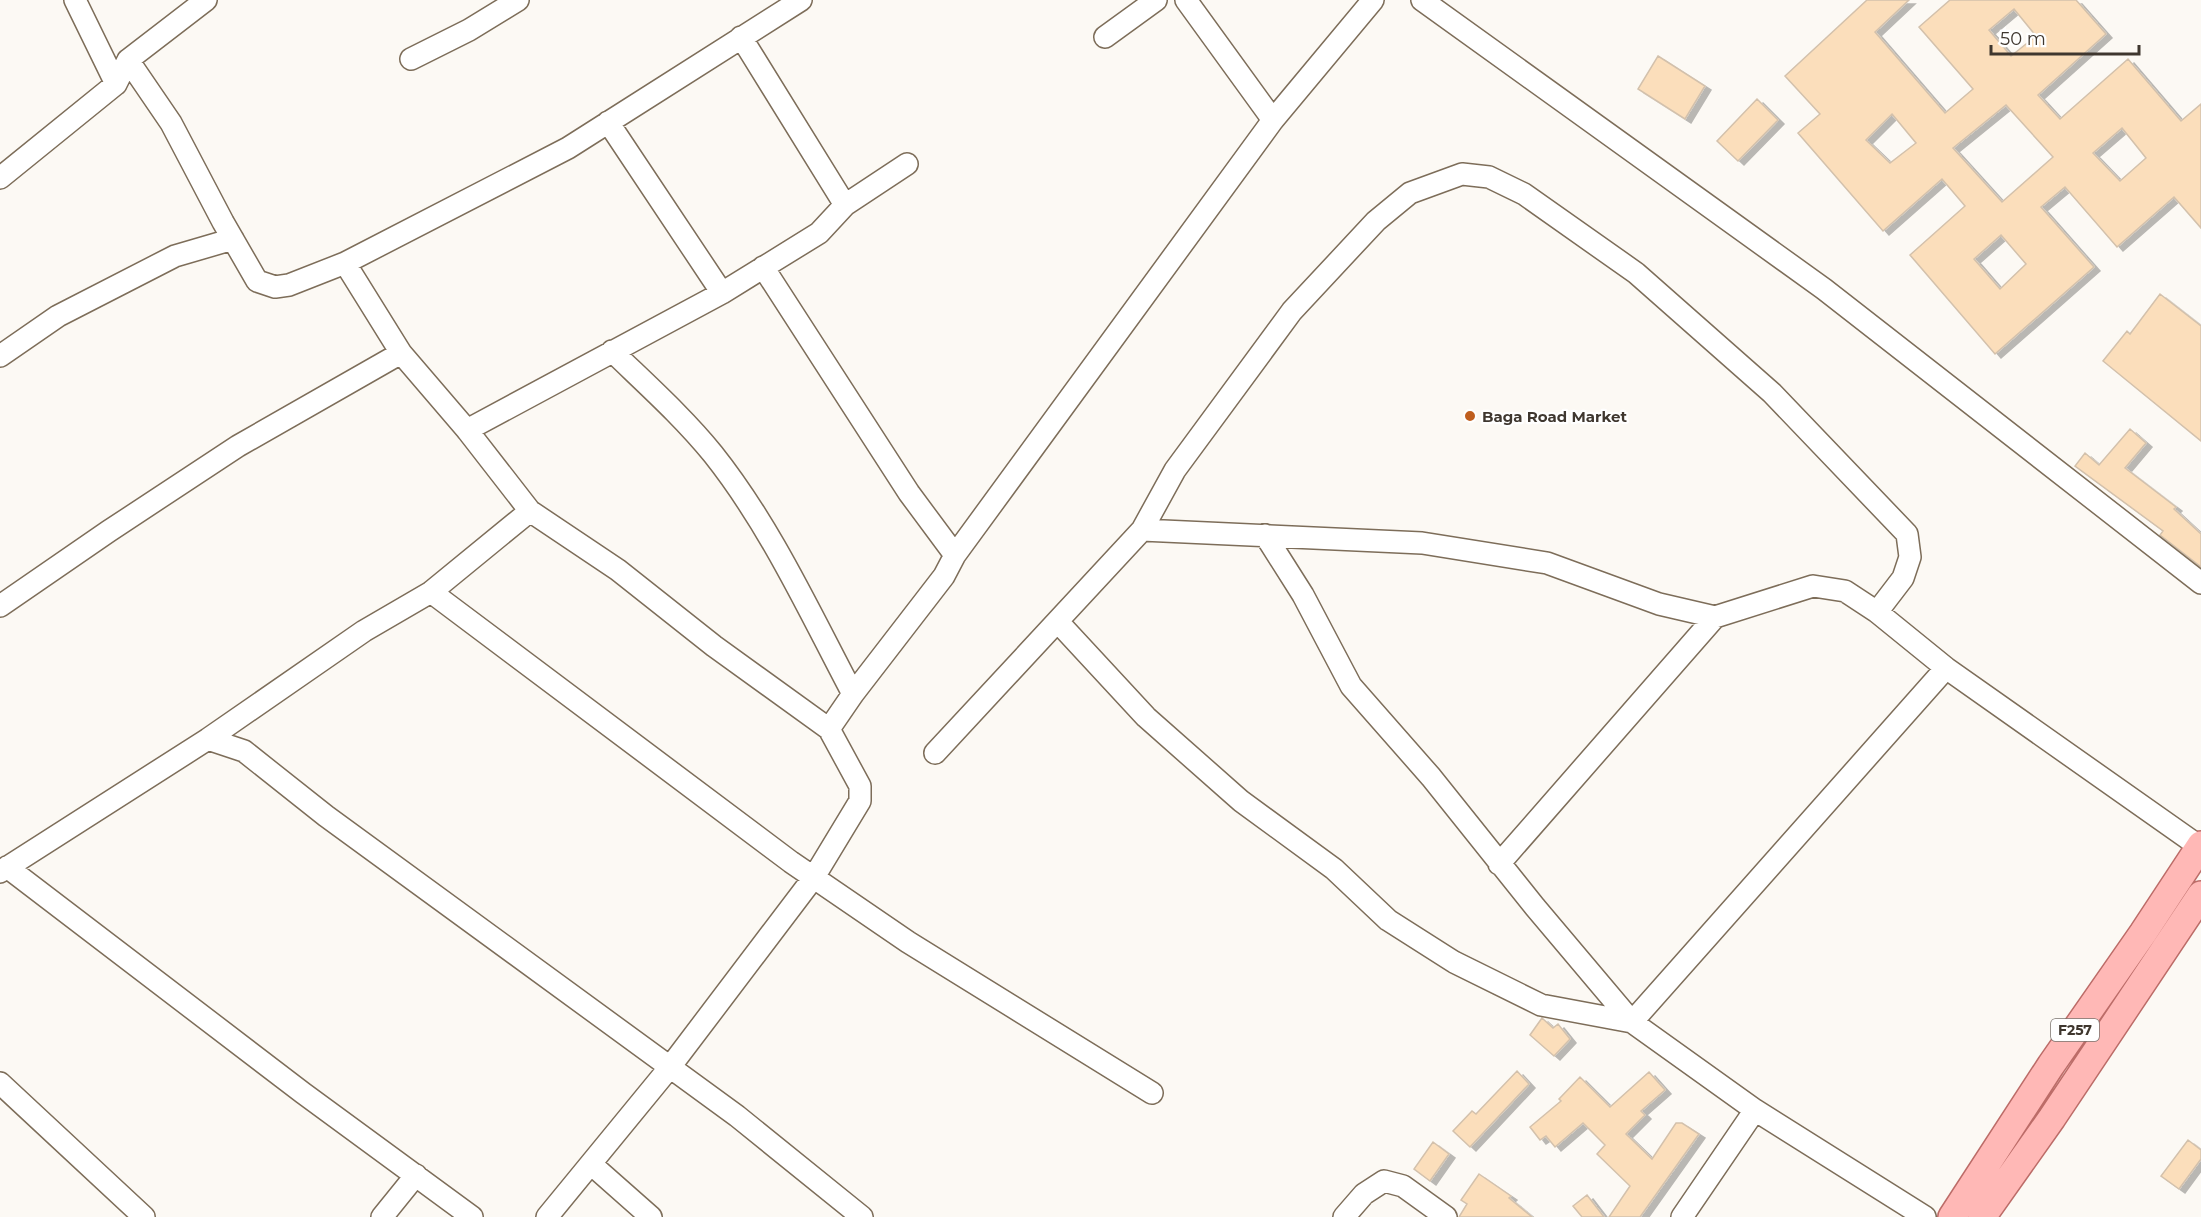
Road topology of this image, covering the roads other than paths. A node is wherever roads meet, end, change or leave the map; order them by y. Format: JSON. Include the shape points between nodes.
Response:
{"nodes":[{"id":1,"x":75,"y":0,"type":"edge"},
{"id":2,"x":206,"y":0,"type":"edge"},
{"id":3,"x":518,"y":0,"type":"edge"},
{"id":4,"x":801,"y":0,"type":"edge"},
{"id":5,"x":1156,"y":0,"type":"edge"},
{"id":6,"x":1186,"y":0,"type":"edge"},
{"id":7,"x":1373,"y":0,"type":"edge"},
{"id":8,"x":1427,"y":1,"type":"edge"},
{"id":9,"x":741,"y":37,"type":"junction"},
{"id":10,"x":1105,"y":37,"type":"dead end"},
{"id":11,"x":411,"y":59,"type":"dead end"},
{"id":12,"x":128,"y":60,"type":"junction"},
{"id":13,"x":116,"y":84,"type":"junction"},
{"id":14,"x":1273,"y":120,"type":"junction"},
{"id":15,"x":608,"y":122,"type":"junction"},
{"id":16,"x":907,"y":164,"type":"dead end"},
{"id":17,"x":0,"y":178,"type":"edge"},
{"id":18,"x":845,"y":205,"type":"junction"},
{"id":19,"x":233,"y":239,"type":"junction"},
{"id":20,"x":345,"y":263,"type":"junction"},
{"id":21,"x":764,"y":267,"type":"junction"},
{"id":22,"x":722,"y":293,"type":"junction"},
{"id":23,"x":612,"y":351,"type":"junction"},
{"id":24,"x":401,"y":353,"type":"junction"},
{"id":25,"x":0,"y":356,"type":"edge"},
{"id":26,"x":467,"y":430,"type":"junction"},
{"id":27,"x":530,"y":511,"type":"junction"},
{"id":28,"x":1142,"y":530,"type":"junction"},
{"id":29,"x":1265,"y":535,"type":"junction"},
{"id":30,"x":955,"y":555,"type":"junction"},
{"id":31,"x":2201,"y":583,"type":"edge"},
{"id":32,"x":431,"y":592,"type":"junction"},
{"id":33,"x":0,"y":606,"type":"edge"},
{"id":34,"x":1877,"y":612,"type":"junction"},
{"id":35,"x":1715,"y":617,"type":"junction"},
{"id":36,"x":1058,"y":622,"type":"junction"},
{"id":37,"x":1946,"y":668,"type":"junction"},
{"id":38,"x":853,"y":694,"type":"junction"},
{"id":39,"x":829,"y":729,"type":"junction"},
{"id":40,"x":208,"y":739,"type":"junction"},
{"id":41,"x":935,"y":753,"type":"dead end"},
{"id":42,"x":2200,"y":846,"type":"edge"},
{"id":43,"x":1499,"y":864,"type":"junction"},
{"id":44,"x":3,"y":870,"type":"edge"},
{"id":45,"x":814,"y":877,"type":"junction"},
{"id":46,"x":2201,"y":895,"type":"edge"},
{"id":47,"x":1632,"y":1022,"type":"junction"},
{"id":48,"x":670,"y":1067,"type":"junction"},
{"id":49,"x":0,"y":1083,"type":"edge"},
{"id":50,"x":1152,"y":1093,"type":"dead end"},
{"id":51,"x":1755,"y":1110,"type":"junction"},
{"id":52,"x":591,"y":1164,"type":"junction"},
{"id":53,"x":416,"y":1175,"type":"junction"},
{"id":54,"x":144,"y":1217,"type":"edge"},
{"id":55,"x":382,"y":1217,"type":"edge"},
{"id":56,"x":472,"y":1217,"type":"edge"},
{"id":57,"x":547,"y":1217,"type":"edge"},
{"id":58,"x":651,"y":1217,"type":"edge"},
{"id":59,"x":862,"y":1217,"type":"edge"},
{"id":60,"x":1344,"y":1217,"type":"edge"},
{"id":61,"x":1446,"y":1217,"type":"edge"},
{"id":62,"x":1682,"y":1217,"type":"edge"},
{"id":63,"x":1925,"y":1217,"type":"edge"},
{"id":64,"x":1952,"y":1217,"type":"edge"},
{"id":65,"x":1982,"y":1217,"type":"edge"}],
"edges":[{"from":1,"to":13,"type":"street"},
{"from":2,"to":12,"type":"street"},
{"from":3,"to":11,"type":"street"},
{"from":4,"to":9,"type":"street"},
{"from":5,"to":10,"type":"street"},
{"from":6,"to":14,"type":"street"},
{"from":7,"to":14,"type":"street"},
{"from":8,"to":31,"type":"street","via":[[1824,289]]},
{"from":9,"to":15,"type":"street"},
{"from":9,"to":18,"type":"street"},
{"from":12,"to":13,"type":"street"},
{"from":12,"to":19,"type":"street","via":[[171,123]]},
{"from":13,"to":17,"type":"street"},
{"from":14,"to":30,"type":"street"},
{"from":15,"to":20,"type":"street","via":[[568,148]]},
{"from":15,"to":22,"type":"street"},
{"from":16,"to":18,"type":"street"},
{"from":18,"to":21,"type":"street","via":[[819,233]]},
{"from":19,"to":20,"type":"street","via":[[257,281],[275,287]]},
{"from":19,"to":25,"type":"street","via":[[175,256],[58,316]]},
{"from":20,"to":24,"type":"street"},
{"from":21,"to":22,"type":"street"},
{"from":21,"to":30,"type":"street","via":[[909,493]]},
{"from":22,"to":23,"type":"street"},
{"from":23,"to":26,"type":"street"},
{"from":23,"to":38,"type":"street","via":[[720,463],[764,526]]},
{"from":24,"to":26,"type":"street"},
{"from":24,"to":33,"type":"street","via":[[238,446]]},
{"from":26,"to":27,"type":"street"},
{"from":27,"to":32,"type":"street"},
{"from":27,"to":39,"type":"street","via":[[618,570]]},
{"from":28,"to":29,"type":"street"},
{"from":28,"to":34,"type":"street","via":[[1175,470],[1292,311],[1376,221],[1410,194],[1462,174],[1489,177],[1524,194],[1636,273],[1772,393],[1907,534],[1910,557],[1902,578]]},
{"from":28,"to":36,"type":"street"},
{"from":29,"to":35,"type":"street","via":[[1422,543],[1547,562],[1659,604]]},
{"from":29,"to":43,"type":"street","via":[[1303,595],[1351,687],[1431,777]]},
{"from":30,"to":38,"type":"street","via":[[944,576]]},
{"from":32,"to":40,"type":"street","via":[[364,631]]},
{"from":32,"to":45,"type":"street"},
{"from":34,"to":35,"type":"street","via":[[1845,591],[1813,586]]},
{"from":34,"to":37,"type":"street"},
{"from":35,"to":43,"type":"street"},
{"from":36,"to":41,"type":"street"},
{"from":36,"to":47,"type":"street","via":[[1146,717],[1241,801],[1334,869],[1388,920],[1454,962],[1540,1005]]},
{"from":37,"to":42,"type":"street"},
{"from":37,"to":47,"type":"street"},
{"from":38,"to":39,"type":"street"},
{"from":39,"to":45,"type":"street","via":[[860,786],[860,801]]},
{"from":40,"to":44,"type":"street"},
{"from":40,"to":48,"type":"street","via":[[244,751],[326,816]]},
{"from":42,"to":64,"type":"main road","number":"F257"},
{"from":43,"to":47,"type":"street"},
{"from":44,"to":53,"type":"street"},
{"from":45,"to":48,"type":"street"},
{"from":45,"to":50,"type":"street","via":[[908,942]]},
{"from":46,"to":65,"type":"main road","number":"F257"},
{"from":47,"to":51,"type":"street"},
{"from":48,"to":52,"type":"street"},
{"from":48,"to":59,"type":"street"},
{"from":49,"to":54,"type":"street"},
{"from":51,"to":62,"type":"street"},
{"from":51,"to":63,"type":"street"},
{"from":52,"to":57,"type":"street"},
{"from":52,"to":58,"type":"street"},
{"from":53,"to":55,"type":"street"},
{"from":53,"to":56,"type":"street"},
{"from":60,"to":61,"type":"street","via":[[1364,1194],[1384,1180],[1403,1186]]}]}
